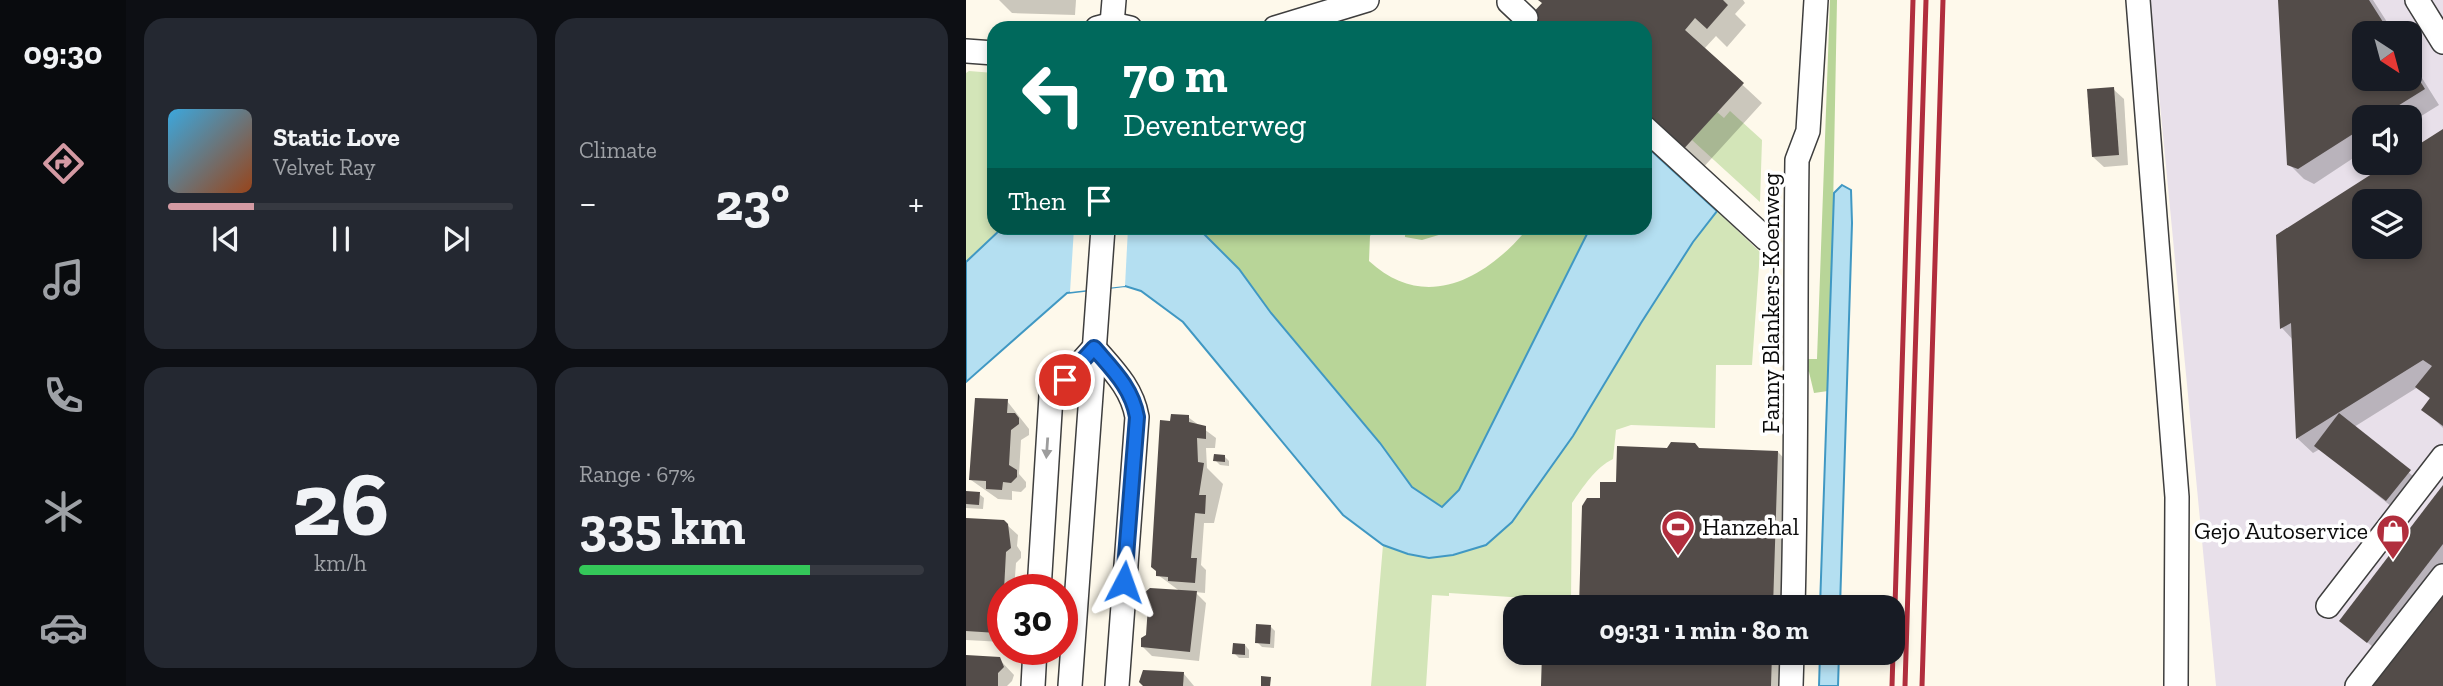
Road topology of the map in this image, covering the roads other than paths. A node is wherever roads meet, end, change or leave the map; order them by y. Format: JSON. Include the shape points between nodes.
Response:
{"nodes":[{"id":1,"x":1114,"y":0,"type":"edge"},
{"id":2,"x":1367,"y":0,"type":"edge"},
{"id":3,"x":1816,"y":0,"type":"edge"},
{"id":4,"x":2138,"y":0,"type":"edge"},
{"id":5,"x":2417,"y":0,"type":"edge"},
{"id":6,"x":1509,"y":2,"type":"dead end"},
{"id":7,"x":1526,"y":19,"type":"dead end"},
{"id":8,"x":1113,"y":21,"type":"edge"},
{"id":9,"x":1298,"y":21,"type":"edge"},
{"id":10,"x":2443,"y":42,"type":"edge"},
{"id":11,"x":966,"y":51,"type":"edge"},
{"id":12,"x":987,"y":52,"type":"edge"},
{"id":13,"x":1652,"y":134,"type":"edge"},
{"id":14,"x":1102,"y":235,"type":"edge"},
{"id":15,"x":1766,"y":239,"type":"dead end"},
{"id":16,"x":1094,"y":348,"type":"junction"},
{"id":17,"x":2443,"y":457,"type":"edge"},
{"id":18,"x":1040,"y":574,"type":"edge"},
{"id":19,"x":2443,"y":576,"type":"edge"},
{"id":20,"x":1793,"y":595,"type":"edge"},
{"id":21,"x":2328,"y":606,"type":"dead end"},
{"id":22,"x":1034,"y":665,"type":"edge"},
{"id":23,"x":1792,"y":665,"type":"edge"},
{"id":24,"x":1033,"y":686,"type":"edge"},
{"id":25,"x":1070,"y":686,"type":"edge"},
{"id":26,"x":1117,"y":686,"type":"edge"},
{"id":27,"x":1791,"y":686,"type":"edge"},
{"id":28,"x":2176,"y":686,"type":"edge"},
{"id":29,"x":2357,"y":686,"type":"edge"}],
"edges":[{"from":1,"to":8,"type":"street"},
{"from":2,"to":9,"type":"street"},
{"from":3,"to":20,"type":"street","name":"Fanny Blankers-Koenweg","via":[[1808,131],[1797,160]]},
{"from":4,"to":28,"type":"street","via":[[2178,497]]},
{"from":5,"to":10,"type":"street"},
{"from":6,"to":7,"type":"street"},
{"from":11,"to":12,"type":"street"},
{"from":13,"to":15,"type":"street"},
{"from":14,"to":16,"type":"street"},
{"from":16,"to":18,"type":"street","one_way":true,"via":[[1051,396]]},
{"from":16,"to":25,"type":"street"},
{"from":16,"to":26,"type":"street","via":[[1126,386],[1137,417]]},
{"from":17,"to":21,"type":"street"},
{"from":19,"to":29,"type":"street"},
{"from":22,"to":24,"type":"street"},
{"from":23,"to":27,"type":"street"}]}
